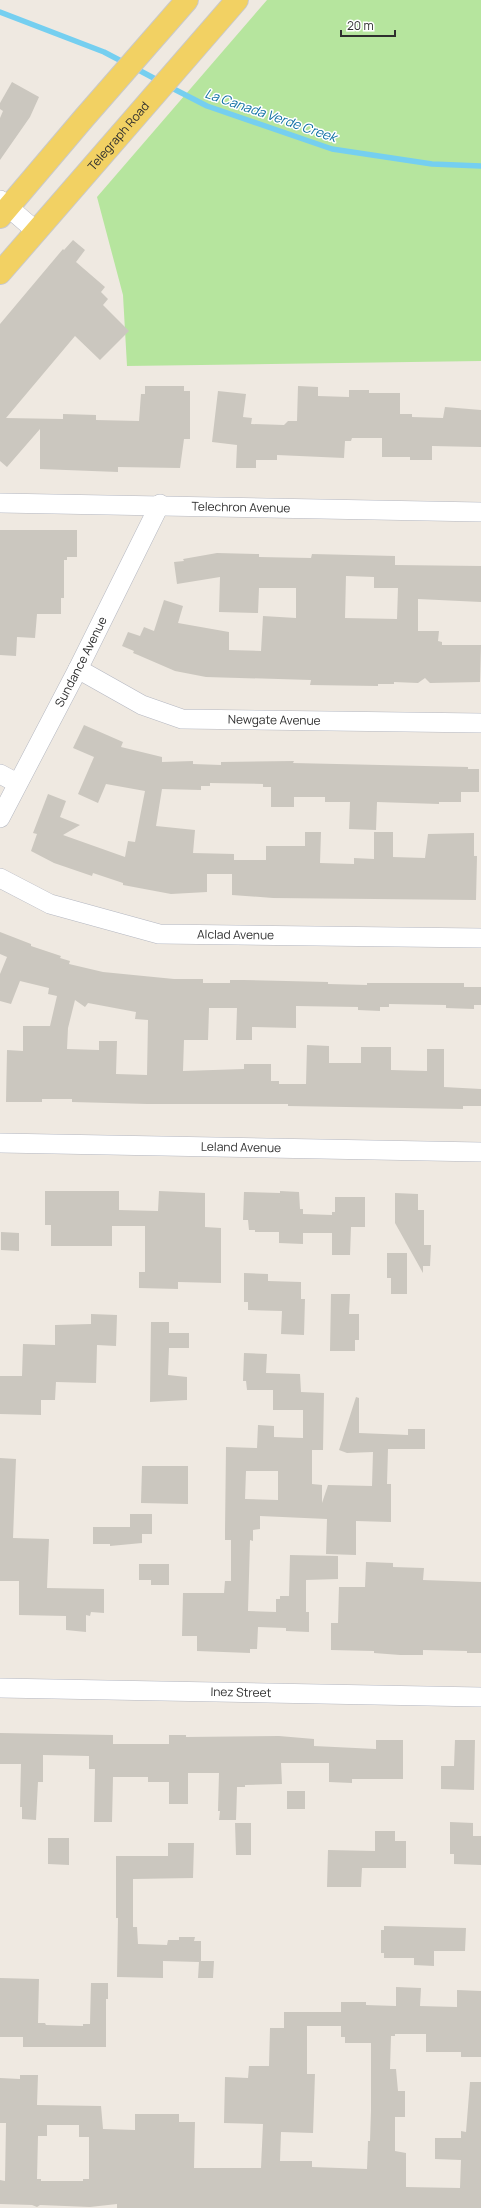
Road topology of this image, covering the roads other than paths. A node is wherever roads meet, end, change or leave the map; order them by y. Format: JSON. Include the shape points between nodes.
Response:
{"nodes":[{"id":1,"x":187,"y":0,"type":"edge"},
{"id":2,"x":237,"y":0,"type":"edge"},
{"id":3,"x":3,"y":208,"type":"edge"},
{"id":4,"x":36,"y":231,"type":"junction"},
{"id":5,"x":0,"y":273,"type":"edge"},
{"id":6,"x":0,"y":503,"type":"edge"},
{"id":7,"x":160,"y":504,"type":"junction"},
{"id":8,"x":481,"y":512,"type":"edge"},
{"id":9,"x":78,"y":669,"type":"junction"},
{"id":10,"x":481,"y":723,"type":"edge"},
{"id":11,"x":0,"y":774,"type":"edge"},
{"id":12,"x":18,"y":783,"type":"junction"},
{"id":13,"x":0,"y":818,"type":"edge"},
{"id":14,"x":0,"y":878,"type":"edge"},
{"id":15,"x":481,"y":938,"type":"edge"},
{"id":16,"x":0,"y":1143,"type":"edge"},
{"id":17,"x":481,"y":1152,"type":"edge"},
{"id":18,"x":0,"y":1688,"type":"edge"},
{"id":19,"x":481,"y":1697,"type":"edge"}],
"edges":[{"from":1,"to":3,"type":"main road"},
{"from":2,"to":4,"type":"main road","name":"Telegraph Road"},
{"from":3,"to":4,"type":"street"},
{"from":4,"to":5,"type":"main road","name":"Telegraph Road"},
{"from":6,"to":7,"type":"street","name":"Telechron Avenue"},
{"from":7,"to":8,"type":"street","name":"Telechron Avenue"},
{"from":7,"to":9,"type":"street","name":"Sundance Avenue"},
{"from":9,"to":10,"type":"street","name":"Newgate Avenue","via":[[142,705],[182,719]]},
{"from":9,"to":12,"type":"street","name":"Sundance Avenue"},
{"from":11,"to":12,"type":"street"},
{"from":12,"to":13,"type":"street","name":"Sundance Avenue"},
{"from":14,"to":15,"type":"street","name":"Alclad Avenue","via":[[50,904],[159,934]]},
{"from":16,"to":17,"type":"street","name":"Leland Avenue"},
{"from":18,"to":19,"type":"street","name":"Inez Street"}]}
